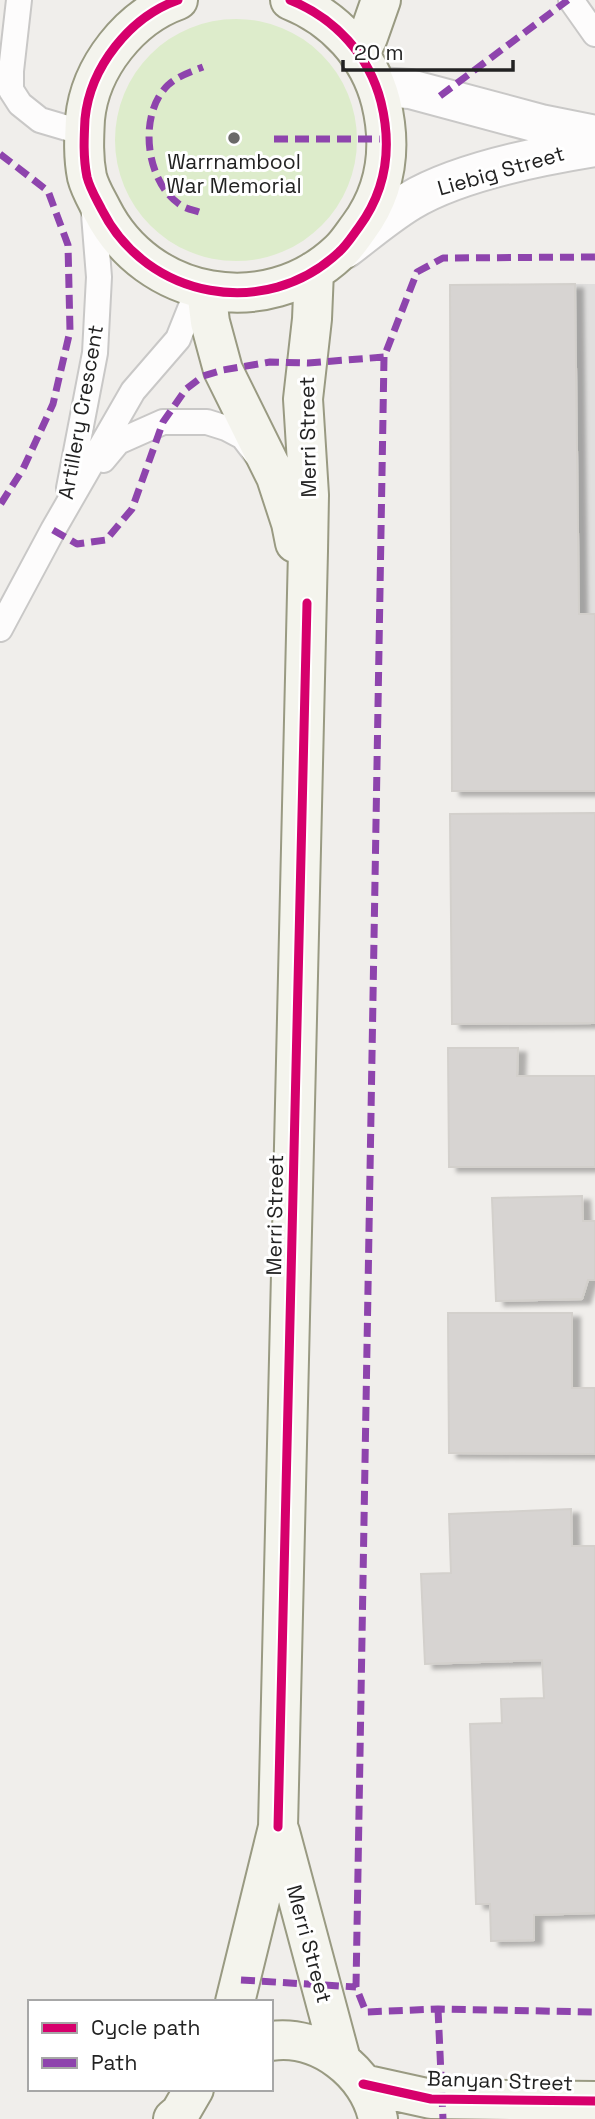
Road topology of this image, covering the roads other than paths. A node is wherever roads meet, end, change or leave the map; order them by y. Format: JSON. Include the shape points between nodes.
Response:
{"nodes":[{"id":1,"x":19,"y":0,"type":"edge"},
{"id":2,"x":290,"y":0,"type":"edge"},
{"id":3,"x":380,"y":0,"type":"edge"},
{"id":4,"x":572,"y":0,"type":"edge"},
{"id":5,"x":174,"y":1,"type":"edge"},
{"id":6,"x":595,"y":34,"type":"edge"},
{"id":7,"x":359,"y":55,"type":"junction"},
{"id":8,"x":377,"y":87,"type":"junction"},
{"id":9,"x":84,"y":133,"type":"junction"},
{"id":10,"x":595,"y":135,"type":"edge"},
{"id":11,"x":595,"y":147,"type":"edge"},
{"id":12,"x":92,"y":189,"type":"junction"},
{"id":13,"x":327,"y":261,"type":"junction"},
{"id":14,"x":202,"y":289,"type":"junction"},
{"id":15,"x":64,"y":509,"type":"junction"},
{"id":16,"x":291,"y":523,"type":"junction"},
{"id":17,"x":307,"y":603,"type":"junction"},
{"id":18,"x":0,"y":629,"type":"edge"},
{"id":19,"x":278,"y":1827,"type":"junction"},
{"id":20,"x":235,"y":2000,"type":"edge"},
{"id":21,"x":273,"y":2040,"type":"edge"},
{"id":22,"x":352,"y":2072,"type":"junction"},
{"id":23,"x":193,"y":2091,"type":"edge"},
{"id":24,"x":193,"y":2091,"type":"edge"},
{"id":25,"x":595,"y":2101,"type":"edge"},
{"id":26,"x":173,"y":2119,"type":"edge"},
{"id":27,"x":183,"y":2119,"type":"edge"},
{"id":28,"x":378,"y":2119,"type":"edge"}],
"edges":[{"from":1,"to":9,"type":"lane","via":[[11,90],[40,120]]},
{"from":2,"to":7,"type":"street","via":[[330,22]]},
{"from":3,"to":7,"type":"street"},
{"from":4,"to":6,"type":"lane"},
{"from":5,"to":9,"type":"street","via":[[139,23],[114,47],[97,76]]},
{"from":7,"to":8,"type":"street"},
{"from":8,"to":10,"type":"street","name":"Liebig Street","via":[[410,89]]},
{"from":8,"to":13,"type":"street","via":[[387,126],[381,186],[370,212]]},
{"from":9,"to":12,"type":"street"},
{"from":11,"to":13,"type":"street","name":"Liebig Street","via":[[508,165],[435,189],[410,201]]},
{"from":12,"to":14,"type":"street","via":[[113,231],[140,260],[172,279]]},
{"from":12,"to":15,"type":"lane","name":"Artillery Crescent","via":[[99,277],[95,352]]},
{"from":13,"to":14,"type":"street","via":[[285,285],[254,292]]},
{"from":13,"to":17,"type":"street","name":"Merri Street","via":[[312,319],[303,399],[309,495]]},
{"from":14,"to":15,"type":"lane","name":"Artillery Crescent","via":[[178,339],[133,391]]},
{"from":14,"to":16,"type":"street","name":"Merri Street","via":[[223,370],[264,450]]},
{"from":15,"to":16,"type":"lane","via":[[118,442],[163,422],[207,422],[243,437],[258,456]]},
{"from":15,"to":18,"type":"lane","name":"Artillery Crescent"},
{"from":16,"to":17,"type":"street","name":"Merri Street"},
{"from":17,"to":19,"type":"street","name":"Merri Street"},
{"from":19,"to":20,"type":"street","name":"Merri Street"},
{"from":19,"to":22,"type":"street","name":"Merri Street"},
{"from":21,"to":22,"type":"street","name":"Banyan Street","via":[[312,2045]]},
{"from":22,"to":25,"type":"street","name":"Banyan Street","via":[[431,2099]]},
{"from":22,"to":28,"type":"street","name":"Merri Street","via":[[376,2108]]},
{"from":23,"to":26,"type":"street"},
{"from":24,"to":27,"type":"street"}]}
